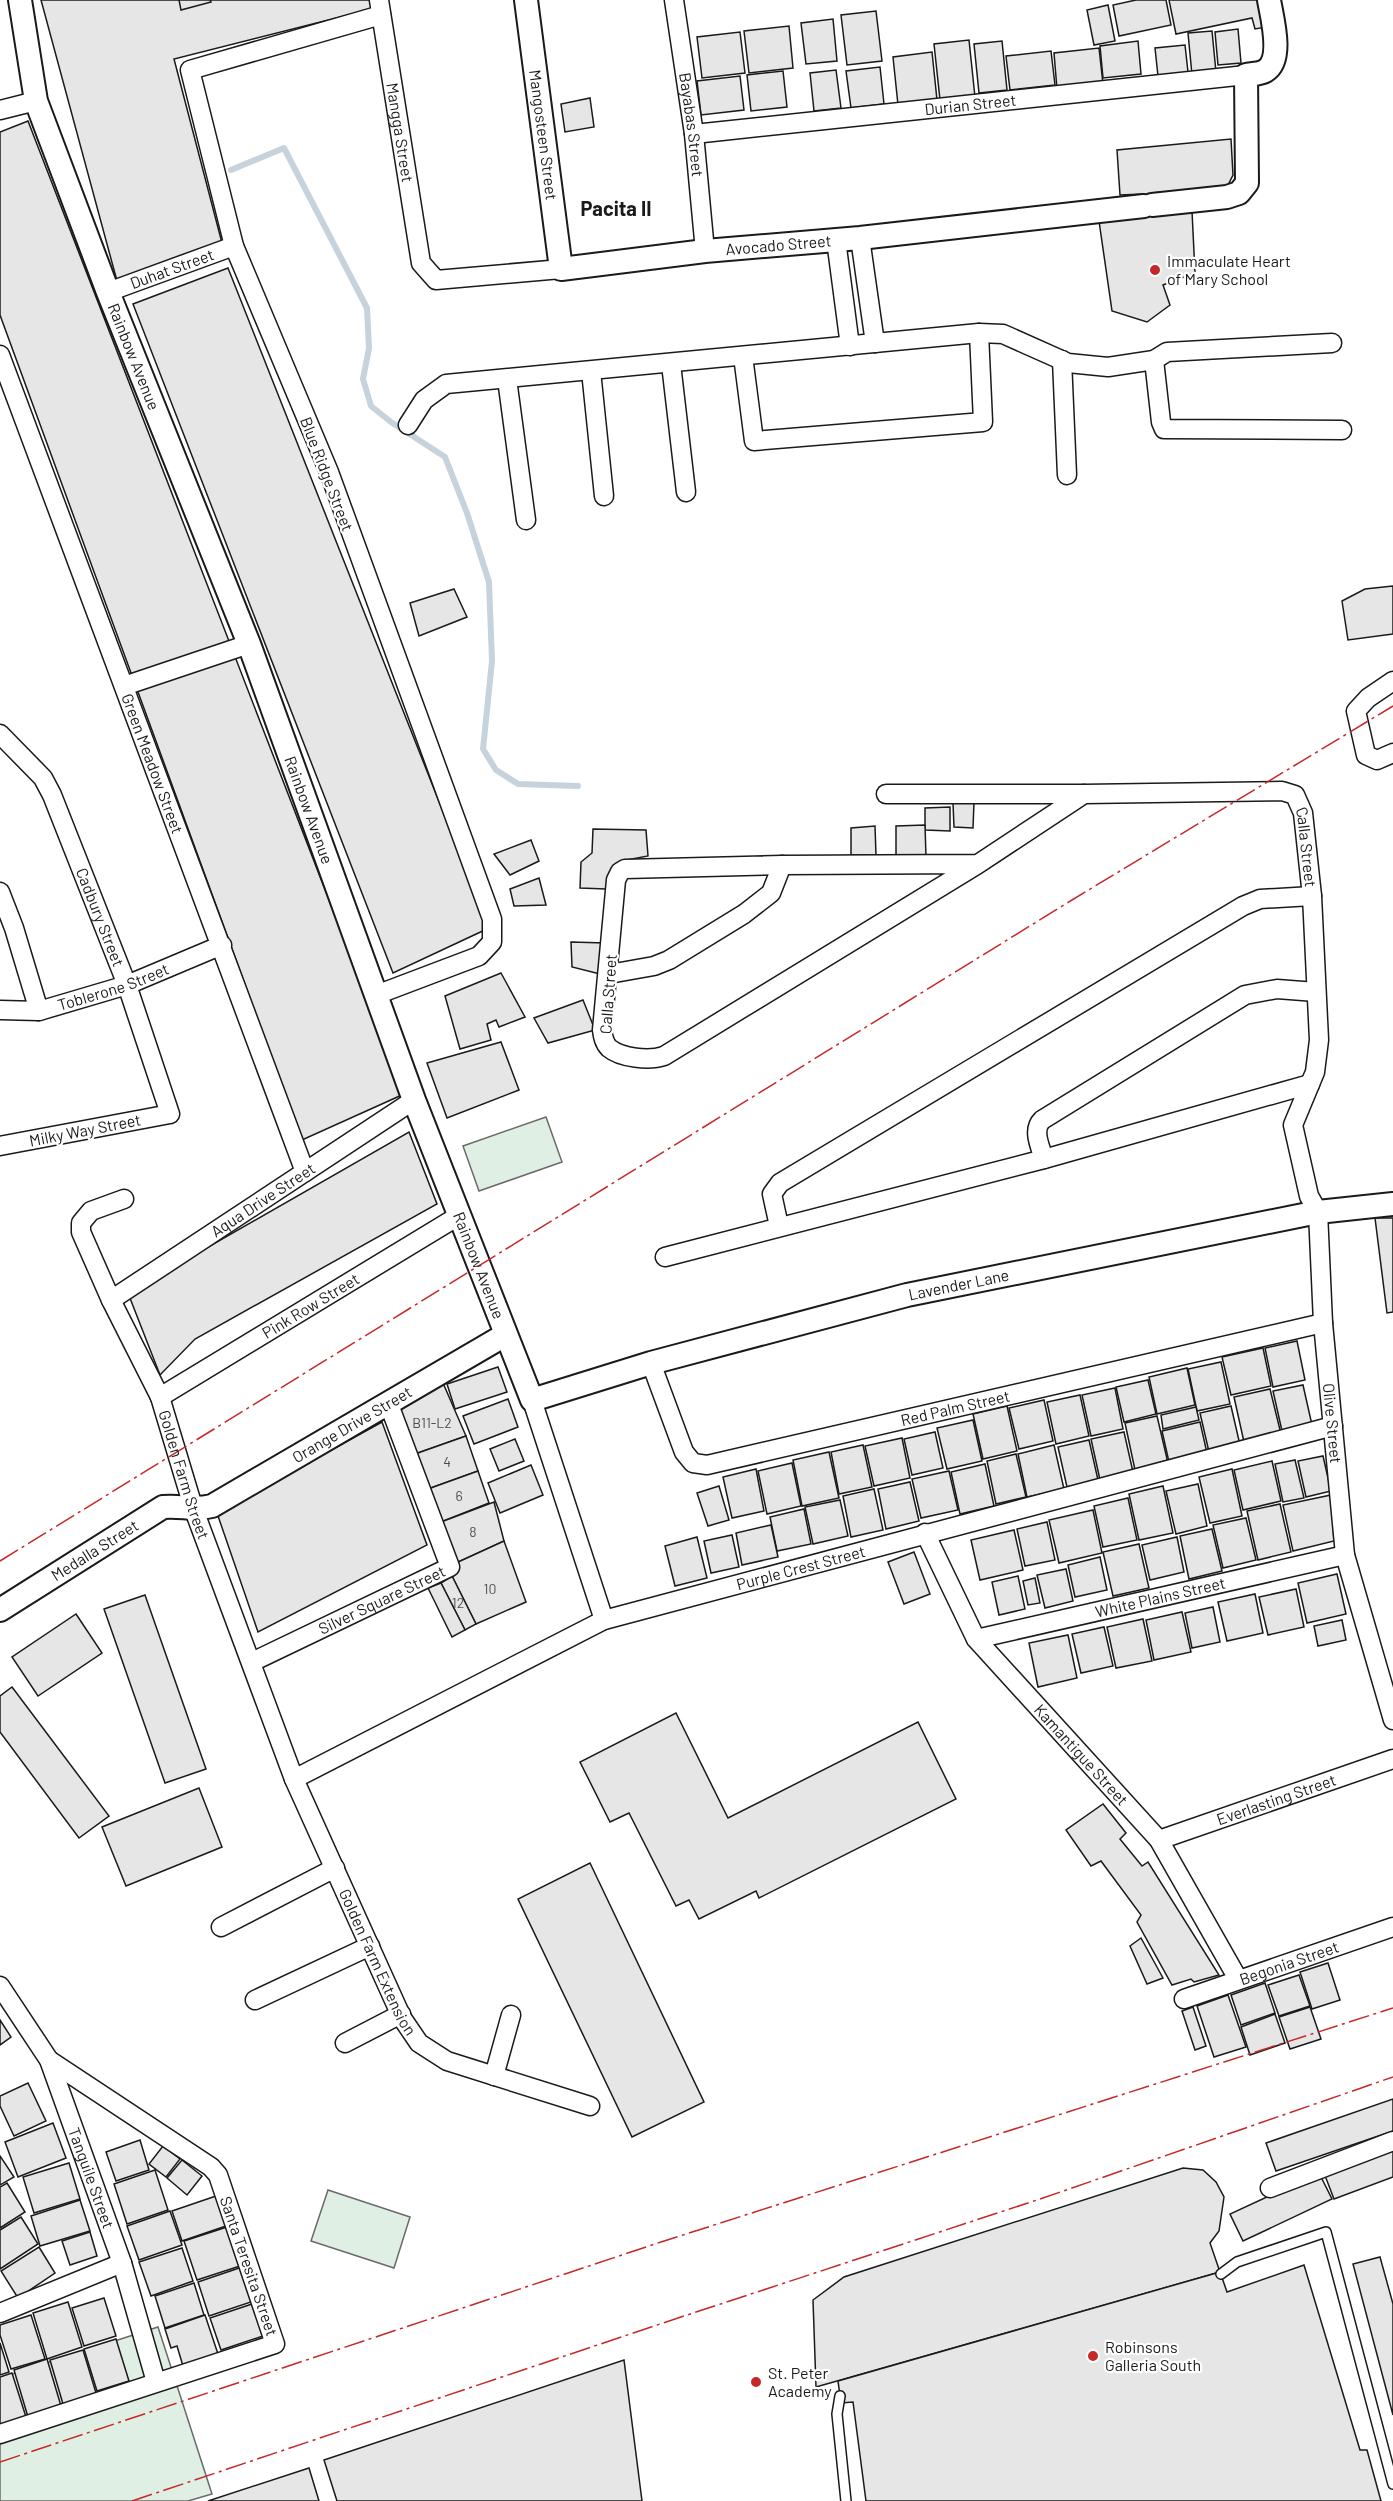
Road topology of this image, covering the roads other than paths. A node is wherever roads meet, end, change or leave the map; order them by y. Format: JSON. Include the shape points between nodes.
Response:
{"nodes":[{"id":1,"x":21,"y":0,"type":"edge"},
{"id":2,"x":526,"y":0,"type":"edge"},
{"id":3,"x":674,"y":0,"type":"edge"},
{"id":4,"x":1269,"y":0,"type":"edge"},
{"id":5,"x":380,"y":8,"type":"edge"},
{"id":6,"x":1246,"y":75,"type":"junction"},
{"id":7,"x":36,"y":101,"type":"junction"},
{"id":8,"x":0,"y":110,"type":"edge"},
{"id":9,"x":694,"y":134,"type":"junction"},
{"id":10,"x":860,"y":238,"type":"junction"},
{"id":11,"x":836,"y":240,"type":"junction"},
{"id":12,"x":234,"y":246,"type":"junction"},
{"id":13,"x":705,"y":251,"type":"junction"},
{"id":14,"x":421,"y":263,"type":"joint"},
{"id":15,"x":561,"y":270,"type":"junction"},
{"id":16,"x":108,"y":292,"type":"junction"},
{"id":17,"x":979,"y":333,"type":"junction"},
{"id":18,"x":875,"y":343,"type":"junction"},
{"id":19,"x":1332,"y":343,"type":"dead end"},
{"id":20,"x":850,"y":346,"type":"junction"},
{"id":21,"x":0,"y":355,"type":"edge"},
{"id":22,"x":743,"y":356,"type":"junction"},
{"id":23,"x":1062,"y":360,"type":"junction"},
{"id":24,"x":1154,"y":360,"type":"junction"},
{"id":25,"x":671,"y":364,"type":"junction"},
{"id":26,"x":591,"y":371,"type":"junction"},
{"id":27,"x":507,"y":379,"type":"junction"},
{"id":28,"x":408,"y":424,"type":"dead end"},
{"id":29,"x":1342,"y":430,"type":"dead end"},
{"id":30,"x":1067,"y":475,"type":"dead end"},
{"id":31,"x":686,"y":492,"type":"dead end"},
{"id":32,"x":604,"y":496,"type":"dead end"},
{"id":33,"x":526,"y":520,"type":"dead end"},
{"id":34,"x":249,"y":644,"type":"junction"},
{"id":35,"x":1393,"y":681,"type":"edge"},
{"id":36,"x":124,"y":687,"type":"junction"},
{"id":37,"x":0,"y":734,"type":"edge"},
{"id":38,"x":1393,"y":753,"type":"edge"},
{"id":39,"x":886,"y":794,"type":"dead end"},
{"id":40,"x":1084,"y":794,"type":"junction"},
{"id":41,"x":978,"y":864,"type":"junction"},
{"id":42,"x":782,"y":865,"type":"junction"},
{"id":43,"x":0,"y":892,"type":"edge"},
{"id":44,"x":1312,"y":896,"type":"junction"},
{"id":45,"x":222,"y":945,"type":"junction"},
{"id":46,"x":609,"y":974,"type":"junction"},
{"id":47,"x":127,"y":985,"type":"junction"},
{"id":48,"x":1316,"y":992,"type":"junction"},
{"id":49,"x":376,"y":995,"type":"junction"},
{"id":50,"x":0,"y":1010,"type":"edge"},
{"id":51,"x":39,"y":1011,"type":"junction"},
{"id":52,"x":1310,"y":1084,"type":"junction"},
{"id":53,"x":414,"y":1100,"type":"junction"},
{"id":54,"x":170,"y":1114,"type":"joint"},
{"id":55,"x":1293,"y":1125,"type":"joint"},
{"id":56,"x":0,"y":1146,"type":"edge"},
{"id":57,"x":1044,"y":1159,"type":"junction"},
{"id":58,"x":305,"y":1172,"type":"junction"},
{"id":59,"x":124,"y":1199,"type":"dead end"},
{"id":60,"x":1393,"y":1204,"type":"edge"},
{"id":61,"x":1318,"y":1212,"type":"junction"},
{"id":62,"x":460,"y":1215,"type":"junction"},
{"id":63,"x":779,"y":1226,"type":"junction"},
{"id":64,"x":665,"y":1257,"type":"dead end"},
{"id":65,"x":111,"y":1300,"type":"junction"},
{"id":66,"x":1323,"y":1323,"type":"junction"},
{"id":67,"x":505,"y":1335,"type":"junction"},
{"id":68,"x":651,"y":1363,"type":"junction"},
{"id":69,"x":160,"y":1397,"type":"junction"},
{"id":70,"x":532,"y":1400,"type":"junction"},
{"id":71,"x":388,"y":1402,"type":"junction"},
{"id":72,"x":1333,"y":1426,"type":"junction"},
{"id":73,"x":195,"y":1510,"type":"junction"},
{"id":74,"x":926,"y":1533,"type":"junction"},
{"id":75,"x":1345,"y":1555,"type":"junction"},
{"id":76,"x":0,"y":1610,"type":"edge"},
{"id":77,"x":604,"y":1620,"type":"junction"},
{"id":78,"x":976,"y":1639,"type":"junction"},
{"id":79,"x":252,"y":1662,"type":"junction"},
{"id":80,"x":1393,"y":1720,"type":"edge"},
{"id":81,"x":1393,"y":1759,"type":"edge"},
{"id":82,"x":294,"y":1779,"type":"junction"},
{"id":83,"x":1159,"y":1840,"type":"junction"},
{"id":84,"x":335,"y":1868,"type":"junction"},
{"id":85,"x":221,"y":1927,"type":"dead end"},
{"id":86,"x":1393,"y":1927,"type":"edge"},
{"id":87,"x":370,"y":1946,"type":"junction"},
{"id":88,"x":1238,"y":1979,"type":"junction"},
{"id":89,"x":0,"y":1986,"type":"edge"},
{"id":90,"x":1184,"y":1999,"type":"dead end"},
{"id":91,"x":255,"y":2000,"type":"dead end"},
{"id":92,"x":401,"y":2014,"type":"junction"},
{"id":93,"x":511,"y":2015,"type":"dead end"},
{"id":94,"x":345,"y":2043,"type":"dead end"},
{"id":95,"x":49,"y":2060,"type":"junction"},
{"id":96,"x":494,"y":2076,"type":"junction"},
{"id":97,"x":590,"y":2106,"type":"dead end"},
{"id":98,"x":1393,"y":2141,"type":"edge"},
{"id":99,"x":1269,"y":2188,"type":"dead end"},
{"id":100,"x":122,"y":2263,"type":"junction"},
{"id":101,"x":1221,"y":2274,"type":"dead end"},
{"id":102,"x":3,"y":2306,"type":"edge"},
{"id":103,"x":156,"y":2382,"type":"junction"},
{"id":104,"x":840,"y":2396,"type":"dead end"},
{"id":105,"x":0,"y":2434,"type":"edge"},
{"id":106,"x":1393,"y":2484,"type":"edge"},
{"id":107,"x":846,"y":2501,"type":"edge"}],
"edges":[{"from":1,"to":7,"type":"street","name":"Rainbow Avenue"},
{"from":2,"to":15,"type":"street","name":"Mangosteen Street"},
{"from":3,"to":9,"type":"street","name":"Bayabas Street"},
{"from":4,"to":6,"type":"street","via":[[1276,54],[1264,71]]},
{"from":5,"to":12,"type":"street","name":"Blue Ridge Street","via":[[190,70]]},
{"from":5,"to":14,"type":"street","name":"Mangga Street"},
{"from":6,"to":9,"type":"street","name":"Durian Street"},
{"from":6,"to":10,"type":"street","name":"Avocado Street","via":[[1247,183],[1239,193]]},
{"from":7,"to":8,"type":"street"},
{"from":7,"to":16,"type":"street","name":"Rainbow Avenue"},
{"from":9,"to":13,"type":"street","name":"Bayabas Street"},
{"from":10,"to":11,"type":"street","name":"Avocado Street"},
{"from":10,"to":18,"type":"street"},
{"from":11,"to":13,"type":"street","name":"Avocado Street"},
{"from":11,"to":20,"type":"street"},
{"from":12,"to":16,"type":"street","name":"Duhat Street"},
{"from":12,"to":49,"type":"street","name":"Blue Ridge Street","via":[[328,472],[492,919],[492,942],[479,956]]},
{"from":13,"to":15,"type":"street","name":"Avocado Street"},
{"from":14,"to":15,"type":"street","name":"Avocado Street","via":[[436,280]]},
{"from":16,"to":34,"type":"street","name":"Rainbow Avenue"},
{"from":17,"to":18,"type":"street"},
{"from":17,"to":22,"type":"street","via":[[983,422],[754,441]]},
{"from":17,"to":23,"type":"street","via":[[1003,334]]},
{"from":18,"to":20,"type":"street"},
{"from":19,"to":24,"type":"street","via":[[1167,352]]},
{"from":20,"to":22,"type":"street"},
{"from":21,"to":36,"type":"street","name":"Green Meadow Street"},
{"from":22,"to":25,"type":"street"},
{"from":23,"to":24,"type":"street","via":[[1108,367]]},
{"from":23,"to":30,"type":"street"},
{"from":24,"to":29,"type":"street","via":[[1164,429]]},
{"from":25,"to":26,"type":"street"},
{"from":25,"to":31,"type":"street"},
{"from":26,"to":27,"type":"street"},
{"from":26,"to":32,"type":"street"},
{"from":27,"to":28,"type":"street","via":[[446,384],[424,400]]},
{"from":27,"to":33,"type":"street"},
{"from":34,"to":36,"type":"street"},
{"from":34,"to":49,"type":"street","name":"Rainbow Avenue"},
{"from":35,"to":38,"type":"street","via":[[1356,711],[1366,755],[1377,760]]},
{"from":36,"to":45,"type":"street","name":"Green Meadow Street"},
{"from":37,"to":47,"type":"street","name":"Cadbury Street","via":[[43,778],[52,795]]},
{"from":39,"to":40,"type":"street"},
{"from":40,"to":41,"type":"street","name":"Calla Street"},
{"from":40,"to":44,"type":"street","name":"Calla Street","via":[[1292,793],[1303,813]]},
{"from":41,"to":42,"type":"street","name":"Calla Street"},
{"from":41,"to":46,"type":"street","name":"Calla Street","via":[[654,1060],[611,1049],[604,1041]]},
{"from":42,"to":46,"type":"street","via":[[771,894],[744,914],[669,960]]},
{"from":42,"to":46,"type":"street","name":"Calla Street","via":[[631,868],[621,872],[616,880]]},
{"from":43,"to":51,"type":"street"},
{"from":44,"to":48,"type":"street","name":"Calla Street"},
{"from":44,"to":63,"type":"street","via":[[1260,898],[1243,906],[780,1183],[772,1194]]},
{"from":45,"to":47,"type":"street","name":"Toblerone Street"},
{"from":45,"to":58,"type":"street","name":"Green Meadow Street"},
{"from":47,"to":51,"type":"street","name":"Toblerone Street"},
{"from":47,"to":54,"type":"street","name":"Cadbury Street"},
{"from":48,"to":52,"type":"street","name":"Calla Street","via":[[1319,1049]]},
{"from":48,"to":57,"type":"street","via":[[1277,989],[1245,995],[1166,1043],[1040,1122],[1036,1132]]},
{"from":49,"to":53,"type":"street","name":"Rainbow Avenue"},
{"from":50,"to":51,"type":"street","name":"Toblerone Street"},
{"from":52,"to":55,"type":"street","name":"Calla Street"},
{"from":52,"to":57,"type":"street"},
{"from":53,"to":58,"type":"street","name":"Aqua Drive Street"},
{"from":53,"to":62,"type":"street","name":"Rainbow Avenue"},
{"from":54,"to":56,"type":"street","name":"Milky Way Street"},
{"from":55,"to":61,"type":"street","name":"Olive Street","via":[[1310,1196]]},
{"from":57,"to":63,"type":"street"},
{"from":58,"to":65,"type":"street","name":"Aqua Drive Street"},
{"from":59,"to":65,"type":"street","name":"Golden Farm Street","via":[[92,1211],[81,1223],[81,1232]]},
{"from":60,"to":61,"type":"street","name":"Lavender Lane"},
{"from":61,"to":66,"type":"street","name":"Olive Street"},
{"from":61,"to":68,"type":"street","name":"Lavender Lane","via":[[907,1295]]},
{"from":62,"to":67,"type":"street","name":"Rainbow Avenue"},
{"from":62,"to":69,"type":"street","name":"Pink Row Street"},
{"from":63,"to":64,"type":"street"},
{"from":65,"to":69,"type":"street","name":"Golden Farm Street"},
{"from":66,"to":68,"type":"street","name":"Red Palm Street","via":[[707,1465],[693,1463],[684,1452]]},
{"from":66,"to":72,"type":"street","name":"Olive Street"},
{"from":67,"to":70,"type":"street","name":"Rainbow Avenue"},
{"from":67,"to":71,"type":"street","name":"Orange Drive Street"},
{"from":68,"to":70,"type":"street","name":"Lavender Lane"},
{"from":69,"to":73,"type":"street","name":"Golden Farm Street"},
{"from":70,"to":77,"type":"street","name":"Rainbow Avenue"},
{"from":71,"to":73,"type":"street","name":"Orange Drive Street","via":[[212,1506]]},
{"from":71,"to":79,"type":"street","name":"Silver Square Street","via":[[450,1567]]},
{"from":72,"to":74,"type":"street","name":"Purple Crest Street"},
{"from":72,"to":75,"type":"street","name":"Olive Street"},
{"from":73,"to":76,"type":"street","name":"Medalla Street","via":[[177,1505],[163,1507]]},
{"from":73,"to":79,"type":"street","name":"Golden Farm Street"},
{"from":74,"to":77,"type":"street","name":"Purple Crest Street"},
{"from":74,"to":78,"type":"street","name":"Kamantigue Street"},
{"from":75,"to":78,"type":"street","name":"White Plains Street"},
{"from":75,"to":80,"type":"street","name":"Olive Street"},
{"from":77,"to":82,"type":"street","name":"Purple Crest Street"},
{"from":78,"to":83,"type":"street","name":"Kamantigue Street"},
{"from":79,"to":82,"type":"street","name":"Golden Farm Street"},
{"from":81,"to":83,"type":"street","name":"Everlasting Street"},
{"from":82,"to":84,"type":"street","name":"Golden Farm Extension"},
{"from":83,"to":88,"type":"street","name":"Kamantigue Street"},
{"from":84,"to":85,"type":"street"},
{"from":84,"to":87,"type":"street","name":"Golden Farm Extension"},
{"from":86,"to":88,"type":"street","name":"Begonia Street"},
{"from":87,"to":91,"type":"street"},
{"from":87,"to":92,"type":"street","name":"Golden Farm Extension"},
{"from":88,"to":90,"type":"street","name":"Begonia Street"},
{"from":89,"to":95,"type":"street","name":"Tanguile Street"},
{"from":92,"to":94,"type":"street"},
{"from":92,"to":96,"type":"street","name":"Golden Farm Extension","via":[[419,2043],[447,2061]]},
{"from":93,"to":96,"type":"street"},
{"from":95,"to":100,"type":"street","name":"Tanguile Street"},
{"from":95,"to":103,"type":"street","name":"Santa Teresita Street","via":[[218,2175],[275,2344]]},
{"from":96,"to":97,"type":"street","name":"Golden Farm Extension"},
{"from":98,"to":99,"type":"street"},
{"from":100,"to":102,"type":"street"},
{"from":100,"to":103,"type":"street","name":"Tanguile Street"},
{"from":101,"to":106,"type":"lane","via":[[1237,2262],[1326,2232]]},
{"from":103,"to":105,"type":"street","name":"Santa Teresita Street"},
{"from":104,"to":107,"type":"lane","via":[[837,2414]]}]}
